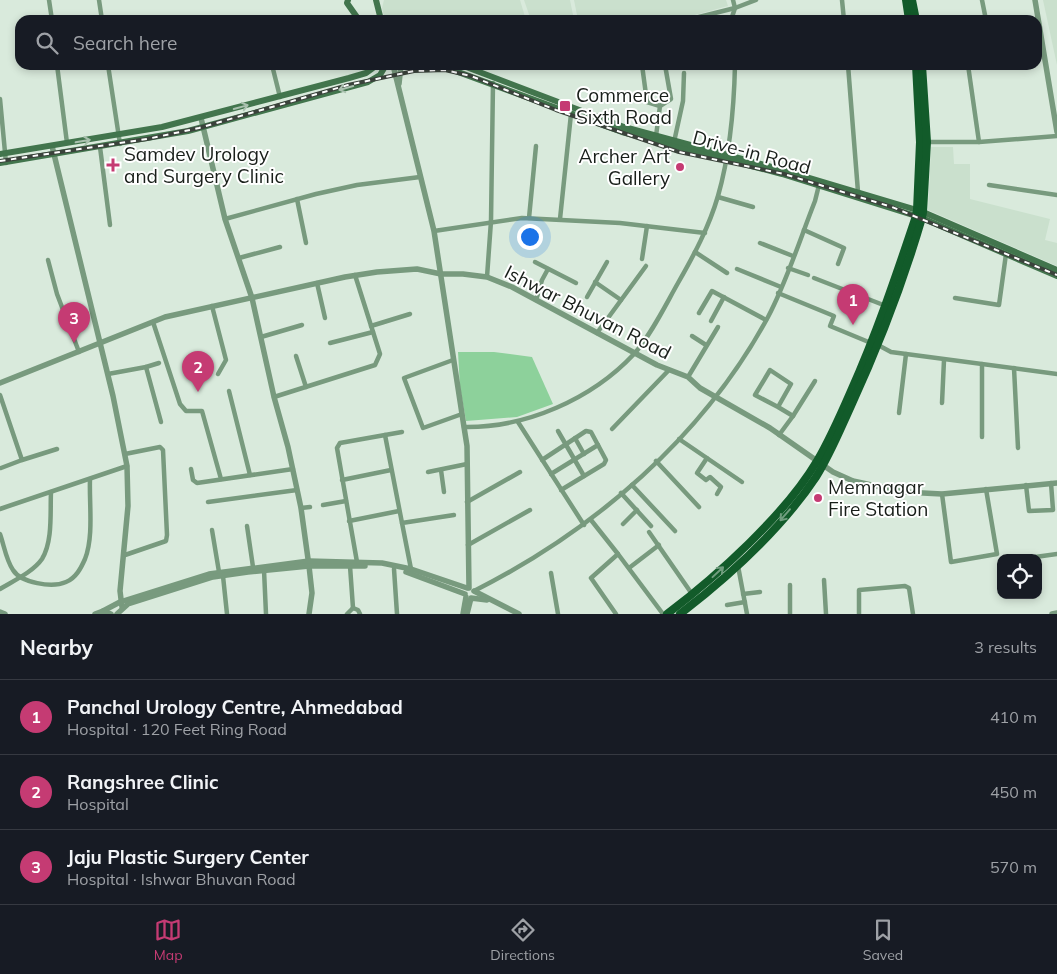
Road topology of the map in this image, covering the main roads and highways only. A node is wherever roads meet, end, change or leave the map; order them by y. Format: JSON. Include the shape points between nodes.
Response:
{"nodes":[{"id":1,"x":376,"y":0,"type":"edge"},
{"id":2,"x":906,"y":0,"type":"edge"},
{"id":3,"x":912,"y":0,"type":"edge"},
{"id":4,"x":346,"y":1,"type":"edge"},
{"id":5,"x":356,"y":15,"type":"edge"},
{"id":6,"x":380,"y":15,"type":"edge"},
{"id":7,"x":908,"y":15,"type":"edge"},
{"id":8,"x":915,"y":15,"type":"edge"},
{"id":9,"x":370,"y":70,"type":"edge"},
{"id":10,"x":383,"y":70,"type":"edge"},
{"id":11,"x":454,"y":70,"type":"edge"},
{"id":12,"x":473,"y":70,"type":"edge"},
{"id":13,"x":916,"y":70,"type":"edge"},
{"id":14,"x":922,"y":70,"type":"edge"},
{"id":15,"x":2,"y":154,"type":"edge"},
{"id":16,"x":726,"y":158,"type":"junction"},
{"id":17,"x":3,"y":163,"type":"edge"},
{"id":18,"x":919,"y":214,"type":"junction"},
{"id":19,"x":1057,"y":270,"type":"edge"},
{"id":20,"x":1057,"y":276,"type":"edge"},
{"id":21,"x":875,"y":344,"type":"junction"},
{"id":22,"x":820,"y":463,"type":"junction"},
{"id":23,"x":665,"y":614,"type":"edge"},
{"id":24,"x":680,"y":614,"type":"edge"}],
"edges":[{"from":1,"to":6,"type":"main road"},
{"from":2,"to":7,"type":"main road"},
{"from":3,"to":8,"type":"main road"},
{"from":4,"to":5,"type":"main road"},
{"from":15,"to":9,"type":"main road","one_way":true,"via":[[201,118]]},
{"from":10,"to":17,"type":"main road","one_way":true,"via":[[368,82],[203,128]]},
{"from":11,"to":16,"type":"main road","name":"Drive-in Road","via":[[622,132]]},
{"from":12,"to":16,"type":"main road","name":"Drive-in Road","via":[[561,105]]},
{"from":13,"to":18,"type":"main road"},
{"from":14,"to":18,"type":"main road","via":[[927,142]]},
{"from":16,"to":18,"type":"main road","name":"Drive-in Road"},
{"from":16,"to":18,"type":"main road","name":"Drive-in Road","via":[[858,192]]},
{"from":18,"to":19,"type":"main road","name":"Drive-in Road"},
{"from":18,"to":20,"type":"main road"},
{"from":18,"to":21,"type":"main road"},
{"from":18,"to":21,"type":"main road"},
{"from":21,"to":22,"type":"main road"},
{"from":23,"to":22,"type":"main road","one_way":true,"via":[[692,594],[760,531]]},
{"from":22,"to":24,"type":"main road","one_way":true,"via":[[801,498],[737,565]]}]}
